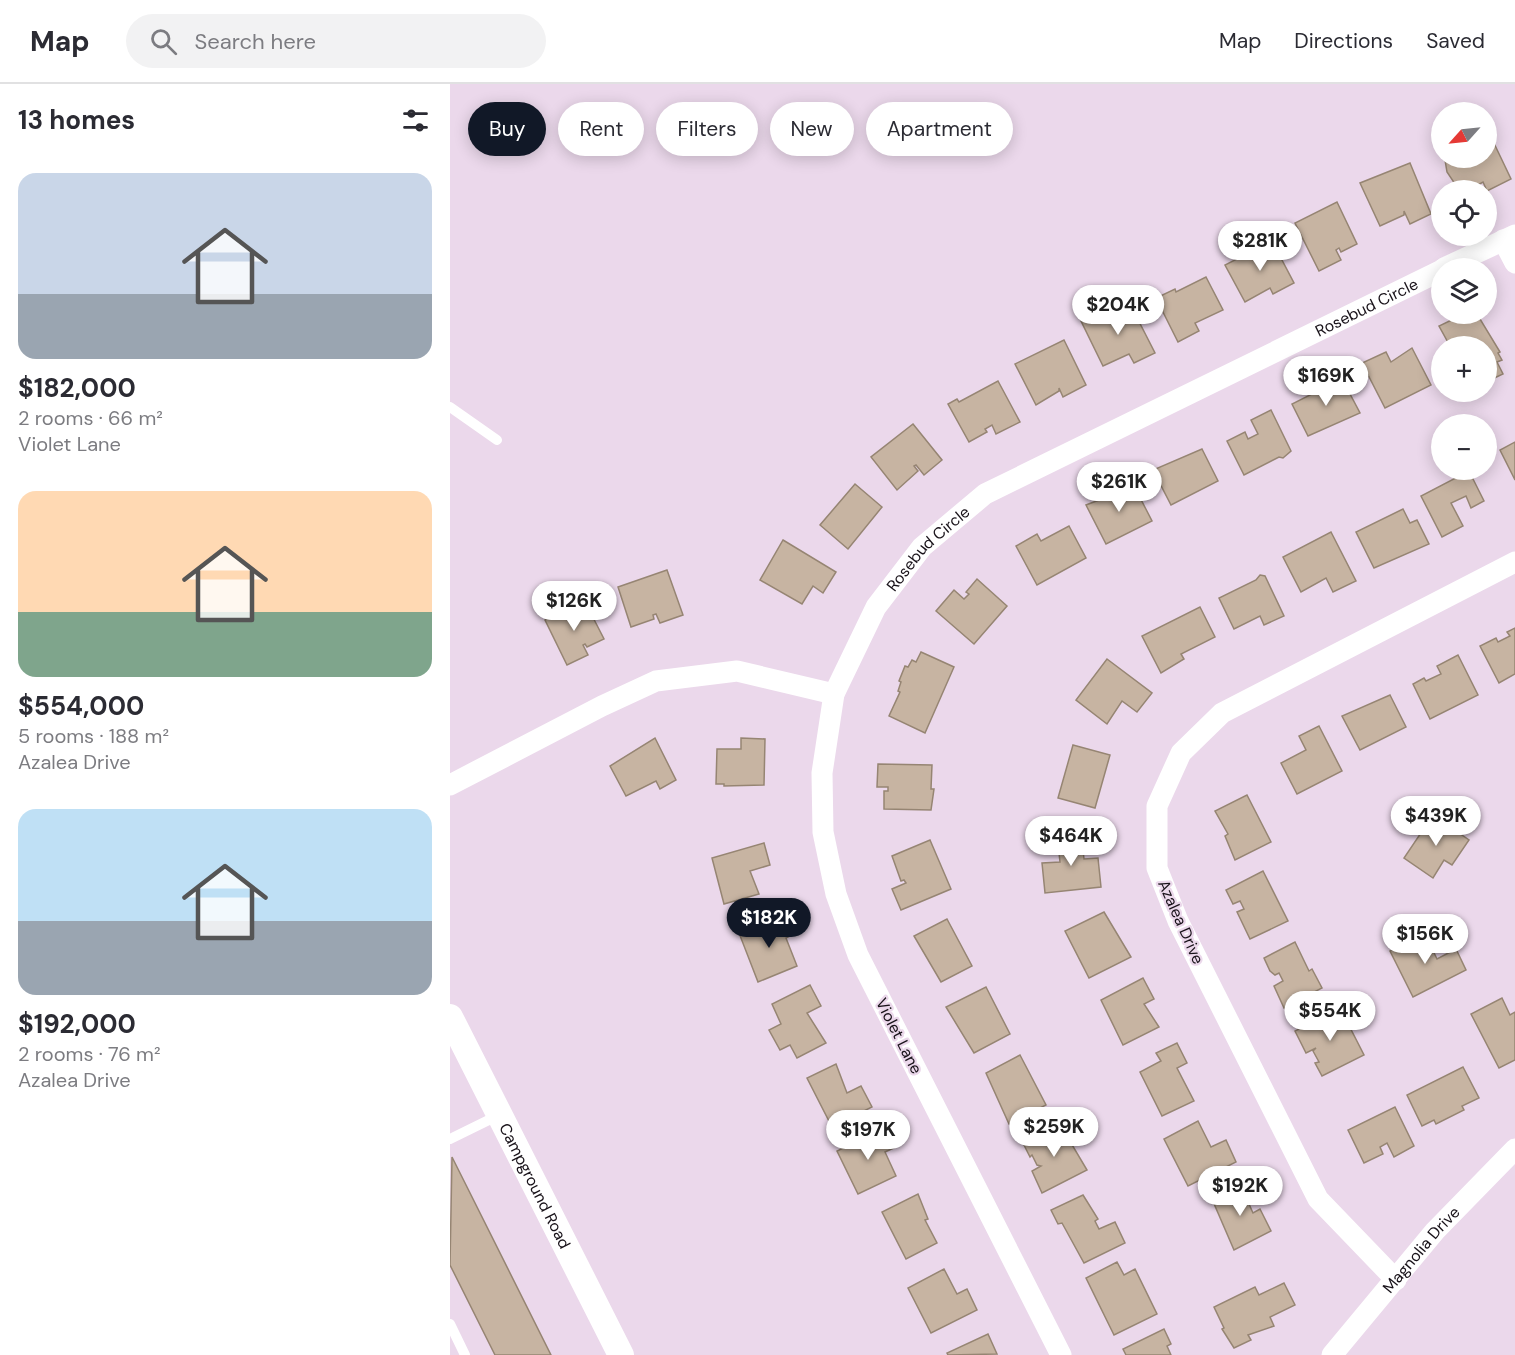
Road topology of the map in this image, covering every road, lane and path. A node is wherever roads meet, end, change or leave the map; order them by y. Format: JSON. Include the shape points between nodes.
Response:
{"nodes":[{"id":1,"x":1509,"y":237,"type":"edge"},
{"id":2,"x":1466,"y":258,"type":"edge"},
{"id":3,"x":1515,"y":264,"type":"edge"},
{"id":4,"x":1431,"y":275,"type":"edge"},
{"id":5,"x":450,"y":407,"type":"edge"},
{"id":6,"x":497,"y":440,"type":"dead end"},
{"id":7,"x":1515,"y":562,"type":"edge"},
{"id":8,"x":834,"y":694,"type":"junction"},
{"id":9,"x":450,"y":785,"type":"edge"},
{"id":10,"x":450,"y":1017,"type":"edge"},
{"id":11,"x":500,"y":1115,"type":"junction"},
{"id":12,"x":450,"y":1139,"type":"edge"},
{"id":13,"x":1515,"y":1149,"type":"edge"},
{"id":14,"x":1396,"y":1280,"type":"junction"},
{"id":15,"x":450,"y":1324,"type":"edge"},
{"id":16,"x":453,"y":1336,"type":"edge"},
{"id":17,"x":465,"y":1355,"type":"edge"},
{"id":18,"x":621,"y":1355,"type":"edge"},
{"id":19,"x":1061,"y":1355,"type":"edge"},
{"id":20,"x":1332,"y":1355,"type":"edge"}],
"edges":[{"from":1,"to":2,"type":"street","name":"Rosebud Circle"},
{"from":1,"to":3,"type":"street"},
{"from":4,"to":8,"type":"street","name":"Rosebud Circle","via":[[985,494],[922,547],[876,607]]},
{"from":5,"to":6,"type":"lane"},
{"from":7,"to":14,"type":"street","name":"Azalea Drive","via":[[1222,713],[1181,753],[1157,806],[1157,868],[1178,921],[1318,1199]]},
{"from":8,"to":9,"type":"street","via":[[737,671],[656,681]]},
{"from":8,"to":19,"type":"street","name":"Violet Lane","via":[[822,773],[823,832],[836,894],[858,955]]},
{"from":10,"to":11,"type":"street","name":"Campground Road"},
{"from":11,"to":12,"type":"lane"},
{"from":11,"to":18,"type":"street","name":"Campground Road"},
{"from":13,"to":14,"type":"street","name":"Magnolia Drive","via":[[1435,1231]]},
{"from":14,"to":20,"type":"street","name":"Magnolia Drive"},
{"from":15,"to":16,"type":"lane"},
{"from":16,"to":17,"type":"lane"}]}
